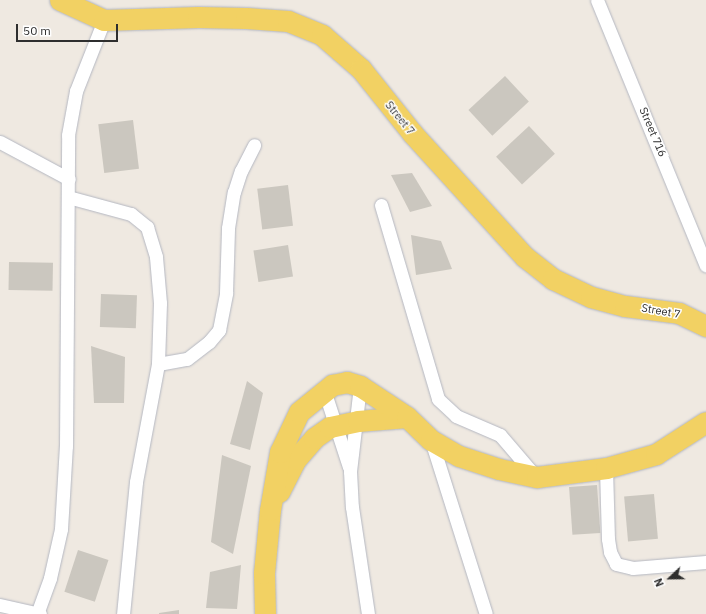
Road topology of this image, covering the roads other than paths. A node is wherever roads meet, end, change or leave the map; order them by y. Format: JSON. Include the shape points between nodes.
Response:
{"nodes":[{"id":1,"x":60,"y":0,"type":"edge"},
{"id":2,"x":597,"y":0,"type":"edge"},
{"id":3,"x":104,"y":20,"type":"junction"},
{"id":4,"x":0,"y":142,"type":"edge"},
{"id":5,"x":254,"y":146,"type":"dead end"},
{"id":6,"x":69,"y":179,"type":"junction"},
{"id":7,"x":68,"y":197,"type":"junction"},
{"id":8,"x":381,"y":205,"type":"dead end"},
{"id":9,"x":706,"y":266,"type":"edge"},
{"id":10,"x":706,"y":326,"type":"edge"},
{"id":11,"x":158,"y":364,"type":"junction"},
{"id":12,"x":360,"y":386,"type":"junction"},
{"id":13,"x":324,"y":390,"type":"junction"},
{"id":14,"x":407,"y":417,"type":"junction"},
{"id":15,"x":358,"y":421,"type":"junction"},
{"id":16,"x":706,"y":422,"type":"edge"},
{"id":17,"x":337,"y":426,"type":"junction"},
{"id":18,"x":431,"y":440,"type":"junction"},
{"id":19,"x":606,"y":468,"type":"junction"},
{"id":20,"x":350,"y":471,"type":"junction"},
{"id":21,"x":537,"y":478,"type":"junction"},
{"id":22,"x":270,"y":510,"type":"junction"},
{"id":23,"x":706,"y":562,"type":"edge"},
{"id":24,"x":0,"y":605,"type":"edge"},
{"id":25,"x":38,"y":614,"type":"edge"},
{"id":26,"x":123,"y":614,"type":"edge"},
{"id":27,"x":265,"y":614,"type":"edge"},
{"id":28,"x":368,"y":614,"type":"edge"},
{"id":29,"x":486,"y":614,"type":"edge"}],
"edges":[{"from":1,"to":3,"type":"main road","name":"Street 7"},
{"from":2,"to":9,"type":"street","name":"Street 716"},
{"from":3,"to":6,"type":"street","via":[[83,68],[74,97],[68,141]]},
{"from":3,"to":10,"type":"main road","name":"Street 7","via":[[246,18],[288,21],[322,35],[361,69],[412,132],[525,257],[553,279],[591,297],[625,306],[679,313]]},
{"from":4,"to":6,"type":"street"},
{"from":5,"to":11,"type":"street","via":[[234,192],[228,228],[226,293],[219,330],[209,342],[186,359]]},
{"from":6,"to":7,"type":"street"},
{"from":7,"to":11,"type":"street","via":[[131,214],[147,227],[156,257],[160,304]]},
{"from":7,"to":25,"type":"street","via":[[66,446],[61,529],[50,578]]},
{"from":8,"to":21,"type":"street","via":[[438,399],[456,416],[500,435]]},
{"from":11,"to":26,"type":"street","via":[[136,482]]},
{"from":12,"to":13,"type":"main road","via":[[348,382],[332,385]]},
{"from":12,"to":14,"type":"main road"},
{"from":12,"to":15,"type":"street"},
{"from":13,"to":17,"type":"street"},
{"from":13,"to":22,"type":"main road","via":[[299,412],[280,452]]},
{"from":14,"to":15,"type":"main road"},
{"from":14,"to":18,"type":"main road"},
{"from":15,"to":17,"type":"main road"},
{"from":15,"to":20,"type":"street"},
{"from":16,"to":19,"type":"main road","via":[[656,454]]},
{"from":17,"to":20,"type":"street"},
{"from":17,"to":22,"type":"main road","via":[[330,427],[314,438],[296,459]]},
{"from":18,"to":21,"type":"main road","via":[[459,456]]},
{"from":18,"to":29,"type":"street"},
{"from":19,"to":21,"type":"main road"},
{"from":19,"to":23,"type":"street","via":[[608,539],[610,552],[616,564],[633,568]]},
{"from":20,"to":28,"type":"street","via":[[352,507]]},
{"from":22,"to":27,"type":"main road","via":[[264,573]]},
{"from":24,"to":25,"type":"street"}]}
